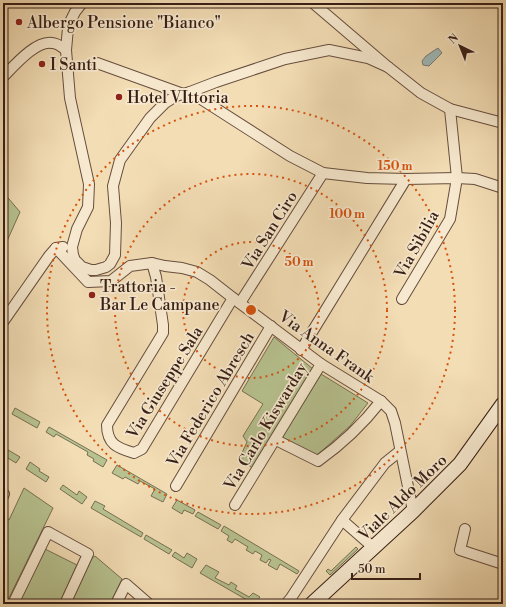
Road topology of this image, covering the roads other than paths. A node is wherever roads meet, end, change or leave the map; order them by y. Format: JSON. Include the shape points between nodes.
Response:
{"nodes":[{"id":1,"x":82,"y":3,"type":"edge"},
{"id":2,"x":313,"y":3,"type":"edge"},
{"id":3,"x":66,"y":50,"type":"junction"},
{"id":4,"x":97,"y":63,"type":"dead end"},
{"id":5,"x":388,"y":67,"type":"junction"},
{"id":6,"x":3,"y":77,"type":"edge"},
{"id":7,"x":187,"y":93,"type":"junction"},
{"id":8,"x":450,"y":109,"type":"junction"},
{"id":9,"x":503,"y":123,"type":"edge"},
{"id":10,"x":323,"y":173,"type":"junction"},
{"id":11,"x":458,"y":178,"type":"junction"},
{"id":12,"x":406,"y":179,"type":"junction"},
{"id":13,"x":503,"y":188,"type":"edge"},
{"id":14,"x":72,"y":247,"type":"junction"},
{"id":15,"x":56,"y":248,"type":"junction"},
{"id":16,"x":152,"y":263,"type":"junction"},
{"id":17,"x":402,"y":299,"type":"dead end"},
{"id":18,"x":237,"y":301,"type":"junction"},
{"id":19,"x":3,"y":322,"type":"edge"},
{"id":20,"x":271,"y":326,"type":"junction"},
{"id":21,"x":301,"y":350,"type":"junction"},
{"id":22,"x":321,"y":364,"type":"junction"},
{"id":23,"x":381,"y":401,"type":"junction"},
{"id":24,"x":503,"y":404,"type":"edge"},
{"id":25,"x":276,"y":440,"type":"junction"},
{"id":26,"x":400,"y":451,"type":"junction"},
{"id":27,"x":176,"y":486,"type":"dead end"},
{"id":28,"x":235,"y":505,"type":"dead end"},
{"id":29,"x":413,"y":511,"type":"junction"},
{"id":30,"x":342,"y":520,"type":"junction"},
{"id":31,"x":465,"y":529,"type":"dead end"},
{"id":32,"x":374,"y":548,"type":"junction"},
{"id":33,"x":503,"y":564,"type":"edge"},
{"id":34,"x":13,"y":604,"type":"edge"},
{"id":35,"x":65,"y":604,"type":"edge"},
{"id":36,"x":116,"y":604,"type":"edge"},
{"id":37,"x":149,"y":604,"type":"edge"},
{"id":38,"x":286,"y":604,"type":"edge"},
{"id":39,"x":312,"y":604,"type":"edge"}],
"edges":[{"from":1,"to":3,"type":"street","via":[[70,22]]},
{"from":2,"to":5,"type":"street"},
{"from":3,"to":6,"type":"street","via":[[55,43],[46,42],[30,52]]},
{"from":3,"to":14,"type":"street","via":[[70,98],[89,184],[88,207],[77,229]]},
{"from":4,"to":7,"type":"street"},
{"from":5,"to":7,"type":"street","via":[[368,58],[329,50],[286,59]]},
{"from":5,"to":8,"type":"street","via":[[421,93]]},
{"from":7,"to":10,"type":"street","via":[[290,156]]},
{"from":7,"to":14,"type":"street","via":[[165,103],[150,118],[120,160],[113,186],[116,223],[113,260],[101,269],[86,269],[75,260]]},
{"from":8,"to":9,"type":"street"},
{"from":8,"to":11,"type":"street","name":"Via Sibilia"},
{"from":10,"to":12,"type":"street"},
{"from":10,"to":18,"type":"street","name":"Via San Ciro"},
{"from":11,"to":12,"type":"street"},
{"from":11,"to":13,"type":"street","via":[[475,179]]},
{"from":11,"to":17,"type":"street","name":"Via Sibilia","via":[[450,219]]},
{"from":12,"to":21,"type":"street"},
{"from":14,"to":15,"type":"street"},
{"from":15,"to":16,"type":"street","name":"Via Anna Frank","via":[[88,282],[111,281],[130,266]]},
{"from":15,"to":19,"type":"street"},
{"from":16,"to":18,"type":"street","name":"Via Anna Frank","via":[[197,272]]},
{"from":16,"to":18,"type":"street","name":"Via Giuseppe Sala","via":[[163,333],[107,424],[111,443],[123,450],[134,453],[142,449]]},
{"from":18,"to":20,"type":"street","name":"Via Anna Frank"},
{"from":20,"to":21,"type":"street","name":"Via Anna Frank"},
{"from":20,"to":27,"type":"street","name":"Via Federico Abresch"},
{"from":21,"to":22,"type":"street","name":"Via Anna Frank"},
{"from":22,"to":23,"type":"street","name":"Via Anna Frank"},
{"from":22,"to":25,"type":"street","name":"Via Carlo Kiswarday"},
{"from":23,"to":25,"type":"street","via":[[366,420],[318,462]]},
{"from":23,"to":26,"type":"street","name":"Via Anna Frank","via":[[392,411]]},
{"from":24,"to":29,"type":"main road","name":"Viale Aldo Moro","via":[[460,464]]},
{"from":25,"to":28,"type":"street","name":"Via Carlo Kiswarday"},
{"from":26,"to":29,"type":"street","name":"Via Anna Frank"},
{"from":26,"to":30,"type":"street","via":[[385,463]]},
{"from":29,"to":32,"type":"main road","name":"Viale Aldo Moro"},
{"from":30,"to":32,"type":"street"},
{"from":30,"to":38,"type":"street"},
{"from":31,"to":33,"type":"street","via":[[460,550]]},
{"from":32,"to":39,"type":"main road","name":"Viale Aldo Moro"},
{"from":34,"to":35,"type":"street","via":[[48,532],[88,554]]},
{"from":36,"to":37,"type":"street","via":[[126,584]]}]}
